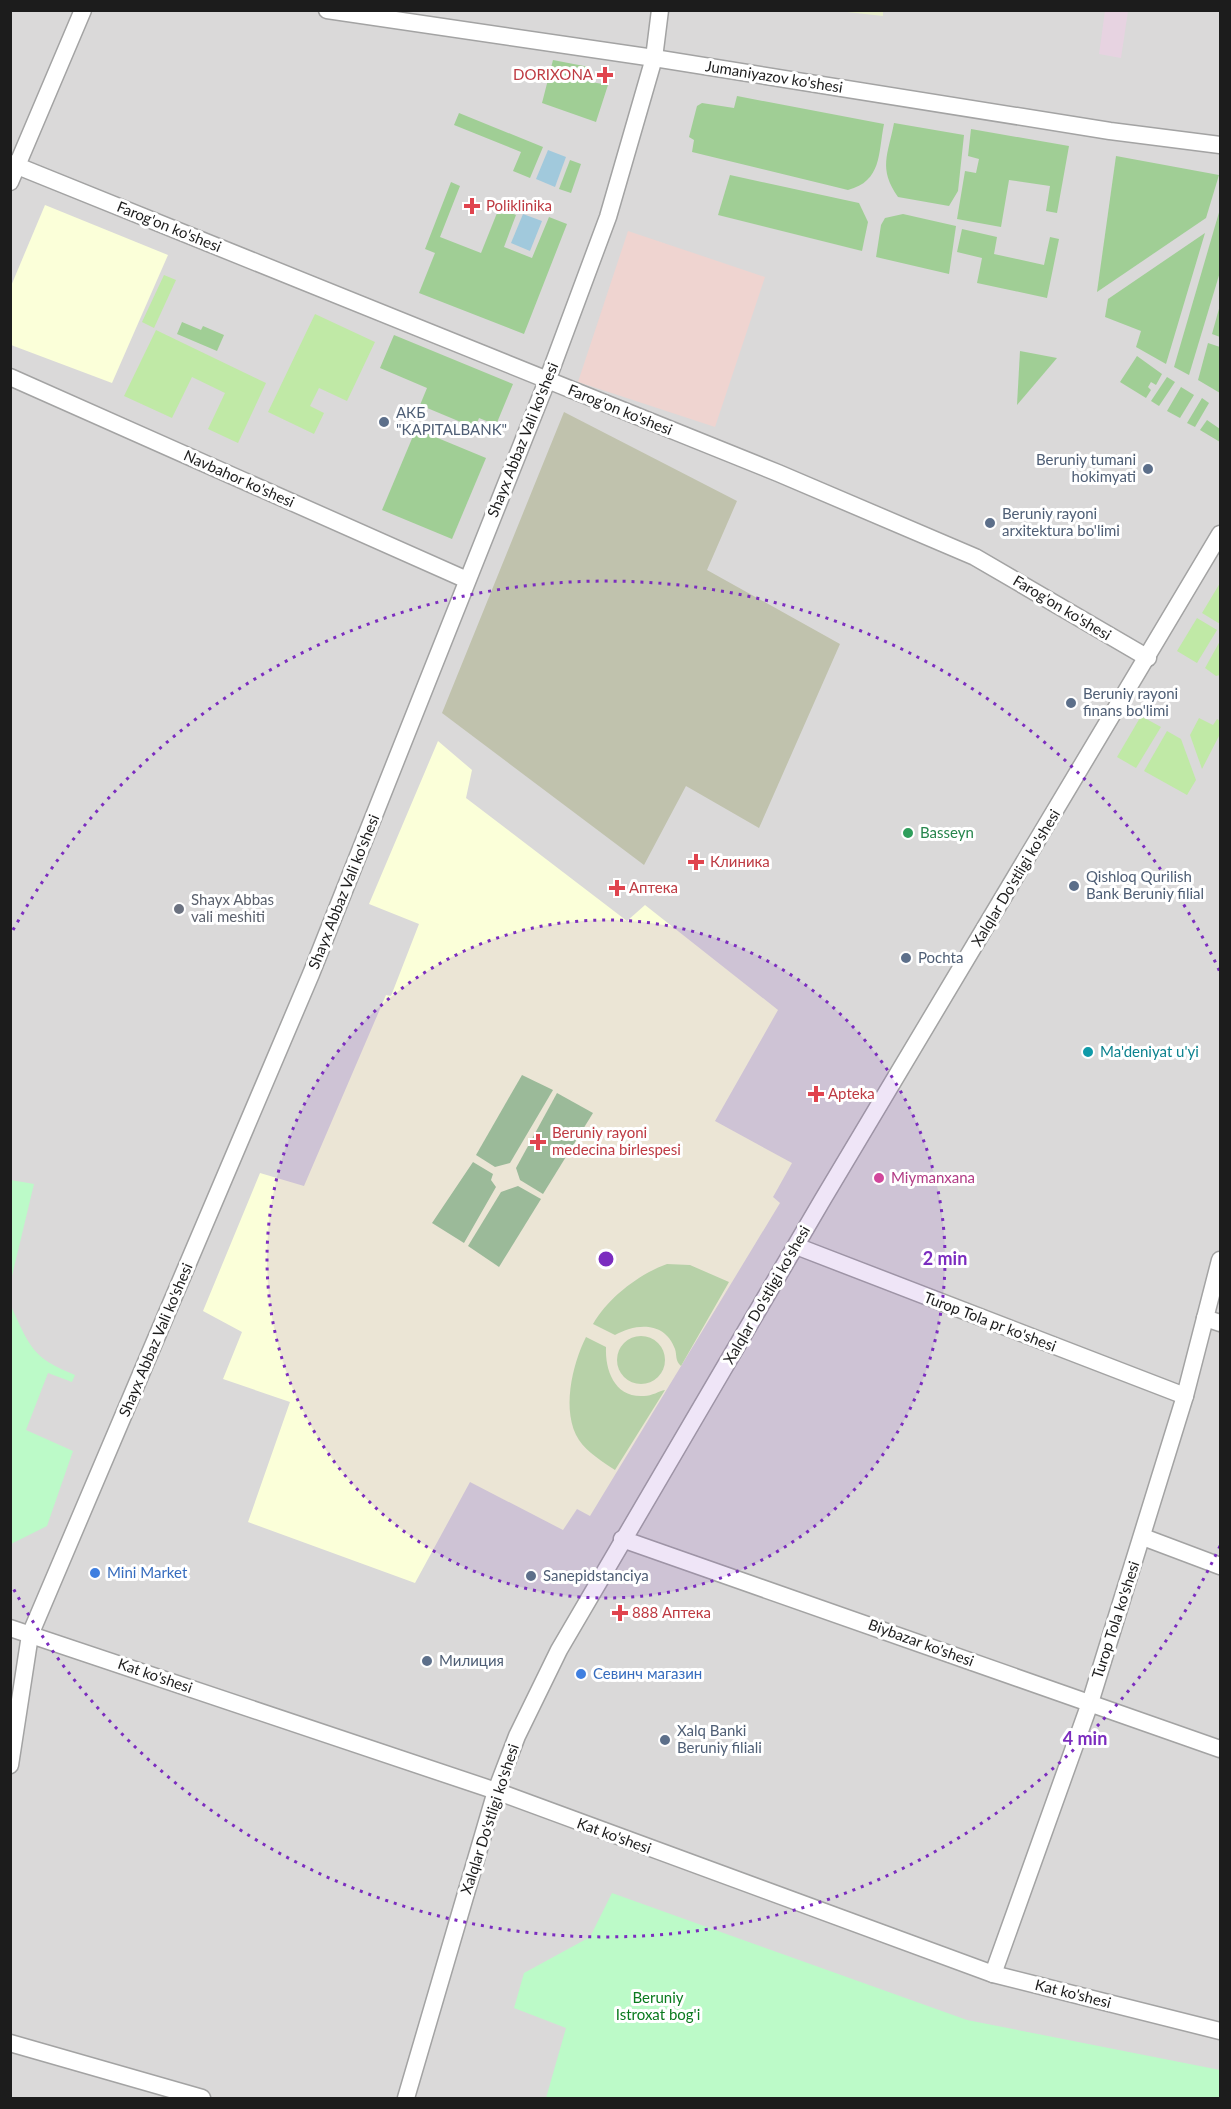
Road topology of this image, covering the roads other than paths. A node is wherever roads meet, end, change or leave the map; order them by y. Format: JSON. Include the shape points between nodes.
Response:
{"nodes":[{"id":1,"x":83,"y":10,"type":"edge"},
{"id":2,"x":327,"y":10,"type":"edge"},
{"id":3,"x":660,"y":10,"type":"edge"},
{"id":4,"x":654,"y":58,"type":"junction"},
{"id":5,"x":1221,"y":145,"type":"edge"},
{"id":6,"x":14,"y":164,"type":"edge"},
{"id":7,"x":10,"y":182,"type":"edge"},
{"id":8,"x":10,"y":377,"type":"edge"},
{"id":9,"x":547,"y":381,"type":"junction"},
{"id":10,"x":1221,"y":534,"type":"edge"},
{"id":11,"x":467,"y":580,"type":"junction"},
{"id":12,"x":1148,"y":658,"type":"junction"},
{"id":13,"x":796,"y":1246,"type":"junction"},
{"id":14,"x":1221,"y":1260,"type":"edge"},
{"id":15,"x":1213,"y":1321,"type":"edge"},
{"id":16,"x":1185,"y":1396,"type":"junction"},
{"id":17,"x":1143,"y":1537,"type":"junction"},
{"id":18,"x":622,"y":1539,"type":"junction"},
{"id":19,"x":1221,"y":1566,"type":"edge"},
{"id":20,"x":10,"y":1629,"type":"edge"},
{"id":21,"x":30,"y":1635,"type":"junction"},
{"id":22,"x":1090,"y":1703,"type":"junction"},
{"id":23,"x":1221,"y":1749,"type":"edge"},
{"id":24,"x":10,"y":1765,"type":"edge"},
{"id":25,"x":496,"y":1791,"type":"junction"},
{"id":26,"x":993,"y":1974,"type":"junction"},
{"id":27,"x":1221,"y":2031,"type":"edge"},
{"id":28,"x":10,"y":2043,"type":"edge"},
{"id":29,"x":202,"y":2098,"type":"edge"},
{"id":30,"x":406,"y":2098,"type":"edge"}],
"edges":[{"from":1,"to":6,"type":"street"},
{"from":2,"to":4,"type":"street","name":"Jumaniyazov ko'shesi"},
{"from":3,"to":4,"type":"street","name":"Shayx Abbaz Vali ko'shesi"},
{"from":4,"to":5,"type":"street","name":"Jumaniyazov ko'shesi"},
{"from":4,"to":9,"type":"street","name":"Shayx Abbaz Vali ko'shesi","via":[[608,217]]},
{"from":6,"to":7,"type":"street"},
{"from":6,"to":9,"type":"street","name":"Farog'on ko'shesi"},
{"from":8,"to":11,"type":"street","name":"Navbahor ko'shesi"},
{"from":9,"to":11,"type":"street","name":"Shayx Abbaz Vali ko'shesi"},
{"from":9,"to":12,"type":"street","name":"Farog'on ko'shesi","via":[[778,472],[975,557]]},
{"from":10,"to":12,"type":"street","name":"Xalqlar Do'stligi ko'shesi"},
{"from":11,"to":21,"type":"street","name":"Shayx Abbaz Vali ko'shesi","via":[[314,967]]},
{"from":12,"to":13,"type":"street","name":"Xalqlar Do'stligi ko'shesi"},
{"from":13,"to":16,"type":"street","name":"Turop Tola pr ko'shesi"},
{"from":13,"to":18,"type":"street","name":"Xalqlar Do'stligi ko'shesi"},
{"from":14,"to":15,"type":"street","name":"Turop Tola ko'shesi"},
{"from":15,"to":16,"type":"street","name":"Turop Tola ko'shesi"},
{"from":16,"to":17,"type":"street","name":"Turop Tola ko'shesi"},
{"from":17,"to":19,"type":"street"},
{"from":17,"to":22,"type":"street","name":"Turop Tola ko'shesi"},
{"from":18,"to":22,"type":"street","name":"Biybazar ko'shesi"},
{"from":18,"to":25,"type":"street","name":"Xalqlar Do'stligi ko'shesi","via":[[559,1650],[517,1736]]},
{"from":20,"to":21,"type":"street","name":"Kat ko'shesi"},
{"from":21,"to":24,"type":"street","name":"Shayx Abbaz Vali ko'shesi"},
{"from":21,"to":25,"type":"street","name":"Kat ko'shesi"},
{"from":22,"to":23,"type":"street","name":"Biybazar ko'shesi"},
{"from":22,"to":26,"type":"street","name":"Turop Tola ko'shesi"},
{"from":25,"to":26,"type":"street","name":"Kat ko'shesi"},
{"from":25,"to":30,"type":"street","name":"Xalqlar Do'stligi ko'shesi"},
{"from":26,"to":27,"type":"street","name":"Kat ko'shesi"},
{"from":28,"to":29,"type":"street"}]}
